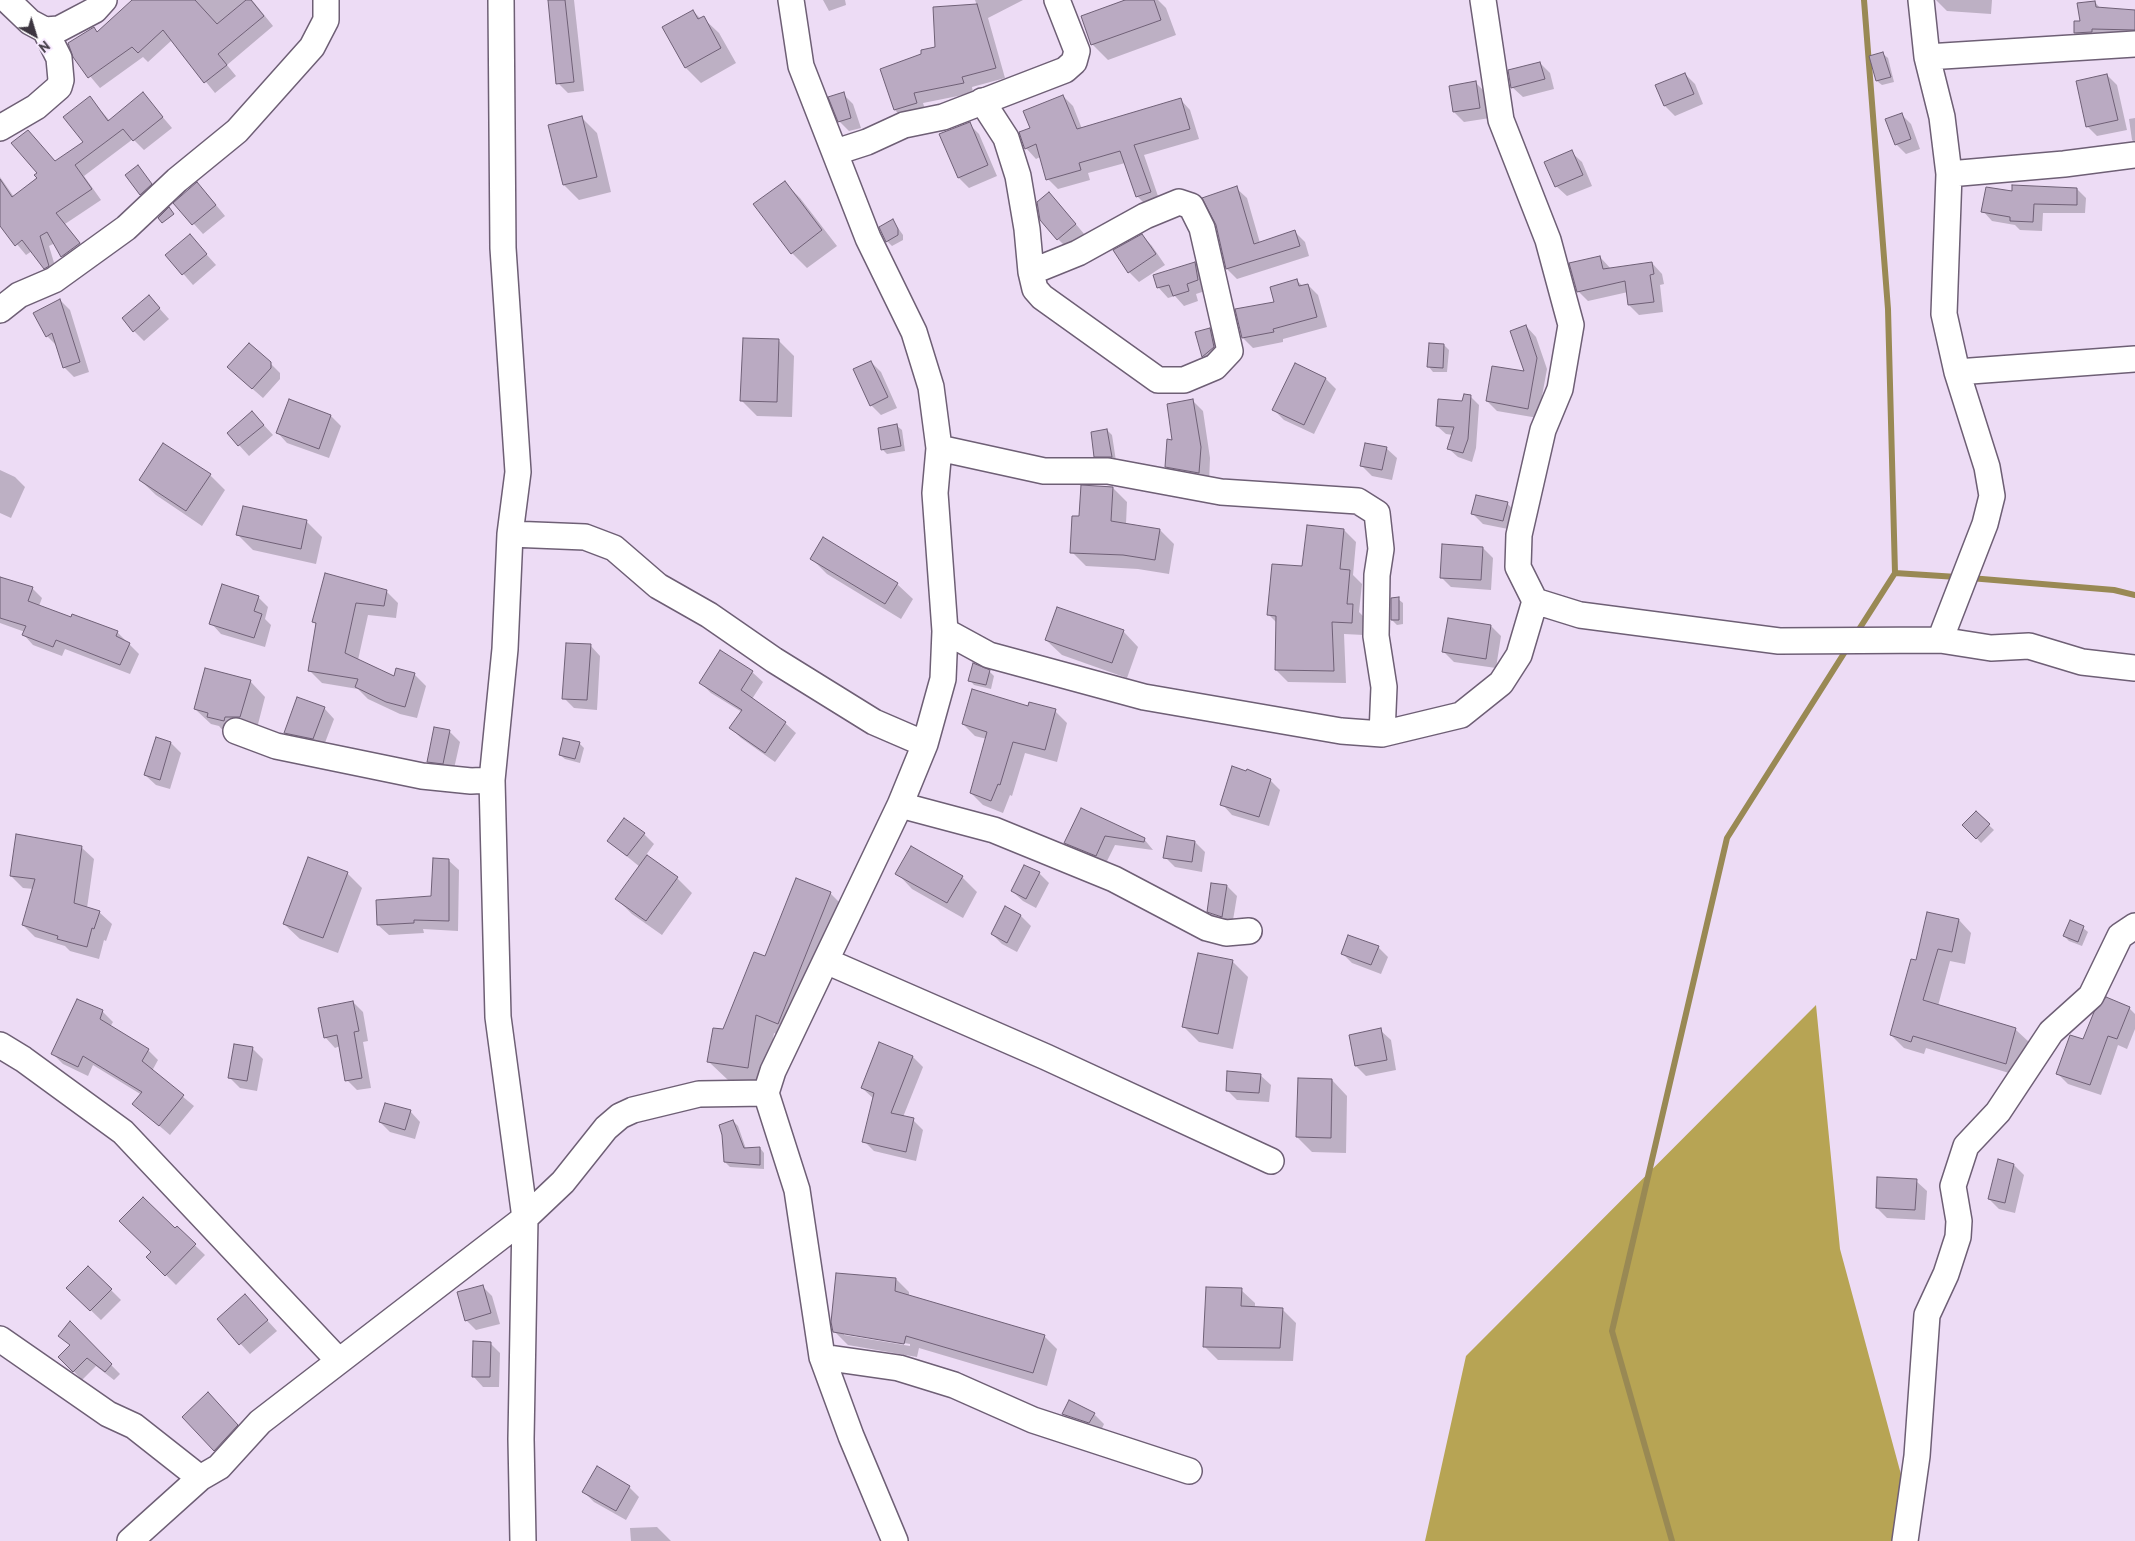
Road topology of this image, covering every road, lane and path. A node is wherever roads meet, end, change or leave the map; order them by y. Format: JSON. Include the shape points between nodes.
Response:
{"nodes":[{"id":1,"x":7,"y":0,"type":"edge"},
{"id":2,"x":104,"y":0,"type":"edge"},
{"id":3,"x":326,"y":0,"type":"edge"},
{"id":4,"x":501,"y":0,"type":"edge"},
{"id":5,"x":791,"y":0,"type":"edge"},
{"id":6,"x":1057,"y":0,"type":"edge"},
{"id":7,"x":1483,"y":0,"type":"edge"},
{"id":8,"x":1921,"y":0,"type":"edge"},
{"id":9,"x":45,"y":30,"type":"junction"},
{"id":10,"x":2135,"y":44,"type":"edge"},
{"id":11,"x":1927,"y":57,"type":"junction"},
{"id":12,"x":982,"y":101,"type":"junction"},
{"id":13,"x":0,"y":128,"type":"edge"},
{"id":14,"x":836,"y":152,"type":"junction"},
{"id":15,"x":2135,"y":155,"type":"edge"},
{"id":16,"x":1949,"y":174,"type":"junction"},
{"id":17,"x":1030,"y":272,"type":"junction"},
{"id":18,"x":0,"y":310,"type":"edge"},
{"id":19,"x":2135,"y":359,"type":"edge"},
{"id":20,"x":1957,"y":372,"type":"junction"},
{"id":21,"x":939,"y":448,"type":"junction"},
{"id":22,"x":510,"y":534,"type":"junction"},
{"id":23,"x":1535,"y":601,"type":"junction"},
{"id":24,"x":945,"y":631,"type":"junction"},
{"id":25,"x":1940,"y":640,"type":"junction"},
{"id":26,"x":2135,"y":668,"type":"edge"},
{"id":27,"x":236,"y":731,"type":"dead end"},
{"id":28,"x":1382,"y":734,"type":"junction"},
{"id":29,"x":924,"y":744,"type":"junction"},
{"id":30,"x":492,"y":780,"type":"junction"},
{"id":31,"x":900,"y":805,"type":"junction"},
{"id":32,"x":2135,"y":926,"type":"edge"},
{"id":33,"x":1249,"y":931,"type":"dead end"},
{"id":34,"x":826,"y":961,"type":"junction"},
{"id":35,"x":0,"y":1045,"type":"edge"},
{"id":36,"x":766,"y":1093,"type":"junction"},
{"id":37,"x":1271,"y":1161,"type":"dead end"},
{"id":38,"x":525,"y":1218,"type":"junction"},
{"id":39,"x":0,"y":1339,"type":"edge"},
{"id":40,"x":822,"y":1358,"type":"junction"},
{"id":41,"x":339,"y":1361,"type":"junction"},
{"id":42,"x":1189,"y":1471,"type":"dead end"},
{"id":43,"x":200,"y":1478,"type":"junction"},
{"id":44,"x":130,"y":1541,"type":"edge"},
{"id":45,"x":523,"y":1541,"type":"edge"},
{"id":46,"x":895,"y":1541,"type":"edge"},
{"id":47,"x":1905,"y":1541,"type":"edge"}],
"edges":[{"from":1,"to":9,"type":"street","via":[[30,22]]},
{"from":2,"to":9,"type":"street","via":[[95,10],[59,29]]},
{"from":3,"to":18,"type":"street","via":[[326,20],[312,47],[237,131],[177,180],[126,228],[54,280],[19,295]]},
{"from":4,"to":22,"type":"street","via":[[504,248],[518,472]]},
{"from":5,"to":14,"type":"street","via":[[802,66]]},
{"from":6,"to":12,"type":"street","via":[[1077,51],[1074,62],[1065,70]]},
{"from":7,"to":23,"type":"street","via":[[1501,120],[1548,240],[1571,325],[1560,390],[1543,430],[1519,535],[1518,567]]},
{"from":8,"to":11,"type":"street"},
{"from":9,"to":13,"type":"street","via":[[59,58],[59,87],[36,107]]},
{"from":10,"to":11,"type":"street"},
{"from":11,"to":16,"type":"street","via":[[1942,117]]},
{"from":12,"to":14,"type":"street","via":[[943,117],[904,124],[867,142]]},
{"from":12,"to":17,"type":"street","via":[[1006,138],[1018,176]]},
{"from":14,"to":21,"type":"street","via":[[868,238],[914,332],[931,387]]},
{"from":15,"to":16,"type":"street"},
{"from":16,"to":20,"type":"street","via":[[1944,314]]},
{"from":17,"to":17,"type":"street","via":[[1078,253],[1145,216],[1179,202],[1191,206],[1202,228],[1230,351],[1215,367],[1184,380],[1158,380],[1042,297],[1035,289]]},
{"from":19,"to":20,"type":"street"},
{"from":20,"to":25,"type":"street","via":[[1987,467],[1992,496],[1985,524]]},
{"from":21,"to":24,"type":"street","via":[[935,493]]},
{"from":21,"to":28,"type":"street","via":[[1044,471],[1108,471],[1221,492],[1358,501],[1377,513],[1381,549],[1377,575],[1376,636],[1384,687]]},
{"from":22,"to":29,"type":"street","via":[[585,537],[614,548],[658,586],[709,615],[782,666],[874,722]]},
{"from":22,"to":30,"type":"street","via":[[505,648]]},
{"from":23,"to":25,"type":"street","via":[[1580,615],[1779,641]]},
{"from":23,"to":28,"type":"street","via":[[1519,655],[1501,683],[1461,715]]},
{"from":24,"to":28,"type":"street","via":[[988,655],[1144,697],[1341,731]]},
{"from":24,"to":29,"type":"street","via":[[943,679]]},
{"from":25,"to":26,"type":"street","via":[[1991,648],[2029,646],[2082,662]]},
{"from":27,"to":30,"type":"street","via":[[276,746],[422,776]]},
{"from":29,"to":31,"type":"street"},
{"from":30,"to":38,"type":"street","via":[[498,1018]]},
{"from":31,"to":33,"type":"street","via":[[994,830],[1114,880],[1207,928],[1226,933]]},
{"from":31,"to":34,"type":"street"},
{"from":32,"to":47,"type":"street","via":[[2120,936],[2091,996],[2051,1032],[1998,1112],[1966,1146],[1953,1186],[1959,1221],[1958,1237],[1927,1316],[1917,1456]]},
{"from":34,"to":36,"type":"street","via":[[773,1071]]},
{"from":34,"to":37,"type":"street","via":[[1046,1057]]},
{"from":35,"to":41,"type":"street","via":[[24,1059],[122,1132]]},
{"from":36,"to":38,"type":"street","via":[[699,1094],[620,1116],[606,1128],[563,1182]]},
{"from":36,"to":40,"type":"street","via":[[797,1190]]},
{"from":38,"to":41,"type":"street"},
{"from":38,"to":45,"type":"street","via":[[521,1439]]},
{"from":39,"to":43,"type":"street","via":[[108,1414],[134,1426]]},
{"from":40,"to":42,"type":"street","via":[[899,1368],[954,1385],[1033,1420]]},
{"from":40,"to":46,"type":"street"},
{"from":41,"to":43,"type":"street","via":[[260,1422],[218,1467]]},
{"from":43,"to":44,"type":"street"}]}
